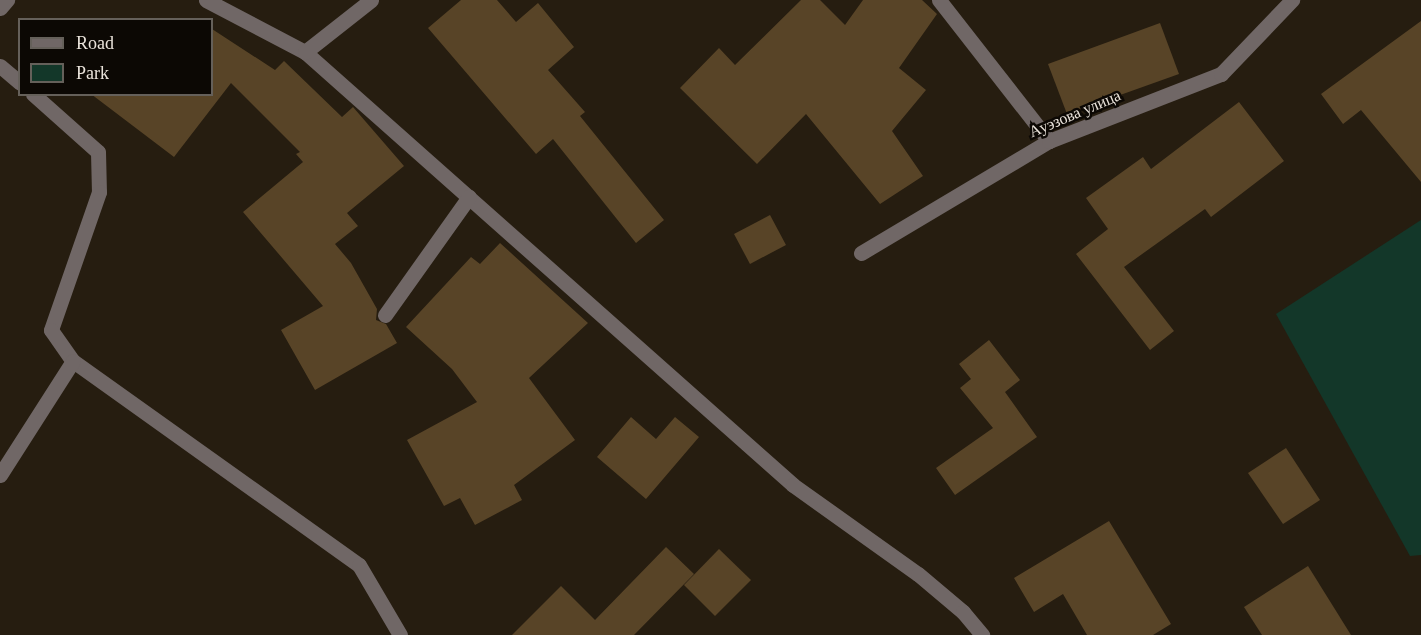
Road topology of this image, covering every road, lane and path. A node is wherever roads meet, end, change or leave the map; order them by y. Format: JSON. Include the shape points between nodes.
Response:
{"nodes":[{"id":1,"x":7,"y":0,"type":"edge"},
{"id":2,"x":206,"y":0,"type":"edge"},
{"id":3,"x":371,"y":0,"type":"edge"},
{"id":4,"x":939,"y":0,"type":"edge"},
{"id":5,"x":1292,"y":0,"type":"edge"},
{"id":6,"x":0,"y":8,"type":"edge"},
{"id":7,"x":305,"y":52,"type":"junction"},
{"id":8,"x":0,"y":66,"type":"edge"},
{"id":9,"x":18,"y":81,"type":"edge"},
{"id":10,"x":35,"y":96,"type":"edge"},
{"id":11,"x":1049,"y":141,"type":"junction"},
{"id":12,"x":469,"y":197,"type":"junction"},
{"id":13,"x":861,"y":253,"type":"dead end"},
{"id":14,"x":385,"y":315,"type":"dead end"},
{"id":15,"x":74,"y":361,"type":"junction"},
{"id":16,"x":0,"y":475,"type":"edge"},
{"id":17,"x":400,"y":635,"type":"edge"},
{"id":18,"x":982,"y":635,"type":"edge"}],
"edges":[{"from":1,"to":6,"type":"street"},
{"from":2,"to":7,"type":"street"},
{"from":3,"to":7,"type":"street"},
{"from":4,"to":11,"type":"street"},
{"from":5,"to":11,"type":"street","name":"Ауэзова улица","via":[[1221,74]]},
{"from":7,"to":12,"type":"street"},
{"from":8,"to":9,"type":"street"},
{"from":10,"to":15,"type":"street","via":[[98,152],[99,192],[51,330]]},
{"from":11,"to":13,"type":"street","name":"Ауэзова улица"},
{"from":12,"to":14,"type":"street"},
{"from":12,"to":18,"type":"street","via":[[793,485],[918,574],[963,612]]},
{"from":15,"to":16,"type":"street"},
{"from":15,"to":17,"type":"street","via":[[359,565]]}]}
